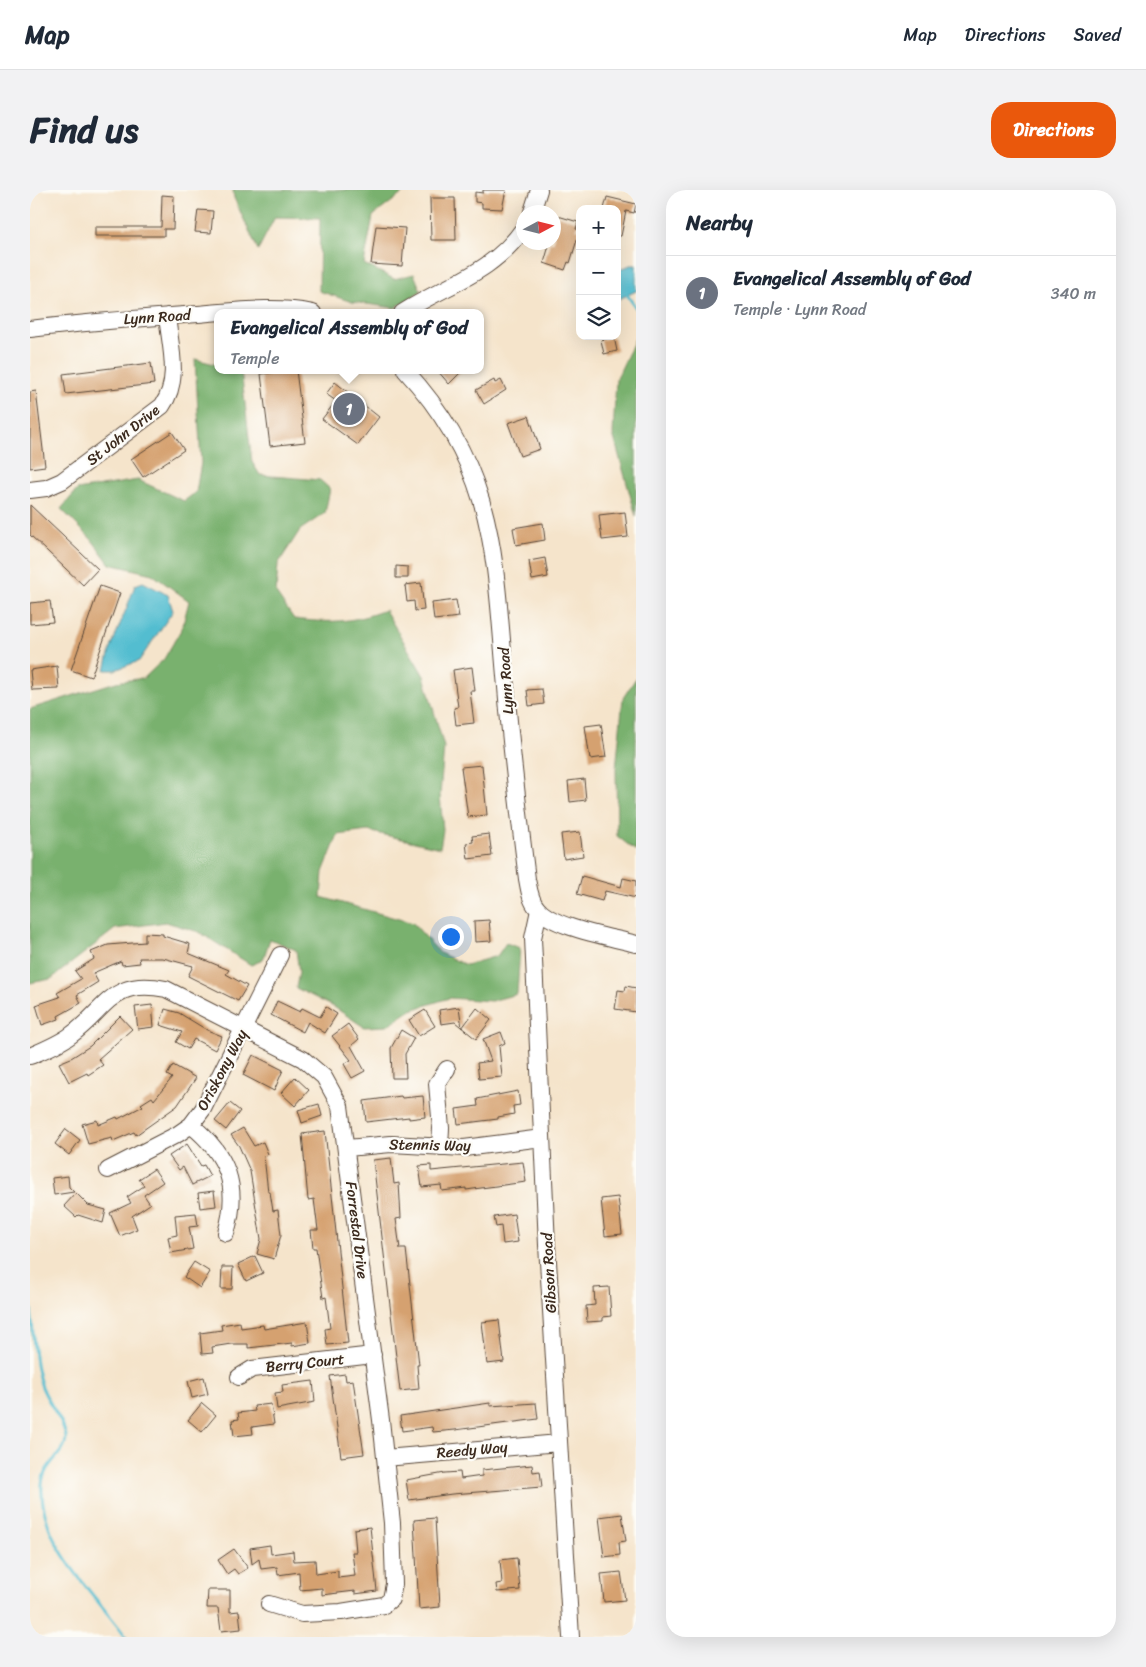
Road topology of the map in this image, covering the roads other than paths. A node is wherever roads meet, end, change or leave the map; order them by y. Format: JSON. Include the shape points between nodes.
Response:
{"nodes":[{"id":1,"x":539,"y":190,"type":"edge"},
{"id":2,"x":534,"y":205,"type":"edge"},
{"id":3,"x":516,"y":238,"type":"edge"},
{"id":4,"x":409,"y":309,"type":"edge"},
{"id":5,"x":214,"y":313,"type":"edge"},
{"id":6,"x":167,"y":316,"type":"junction"},
{"id":7,"x":30,"y":329,"type":"edge"},
{"id":8,"x":408,"y":374,"type":"edge"},
{"id":9,"x":30,"y":490,"type":"edge"},
{"id":10,"x":538,"y":910,"type":"junction"},
{"id":11,"x":636,"y":944,"type":"edge"},
{"id":12,"x":280,"y":955,"type":"dead end"},
{"id":13,"x":243,"y":1028,"type":"junction"},
{"id":14,"x":30,"y":1056,"type":"edge"},
{"id":15,"x":447,"y":1069,"type":"dead end"},
{"id":16,"x":191,"y":1125,"type":"junction"},
{"id":17,"x":542,"y":1138,"type":"junction"},
{"id":18,"x":440,"y":1147,"type":"junction"},
{"id":19,"x":347,"y":1148,"type":"junction"},
{"id":20,"x":108,"y":1170,"type":"dead end"},
{"id":21,"x":226,"y":1233,"type":"dead end"},
{"id":22,"x":373,"y":1355,"type":"junction"},
{"id":23,"x":239,"y":1377,"type":"dead end"},
{"id":24,"x":559,"y":1443,"type":"junction"},
{"id":25,"x":385,"y":1458,"type":"junction"},
{"id":26,"x":269,"y":1604,"type":"dead end"},
{"id":27,"x":571,"y":1637,"type":"edge"}],
"edges":[{"from":1,"to":2,"type":"street"},
{"from":3,"to":4,"type":"street","via":[[483,269]]},
{"from":5,"to":6,"type":"street","name":"Lynn Road"},
{"from":6,"to":7,"type":"street","name":"Lynn Road"},
{"from":6,"to":9,"type":"street","name":"St John Drive","via":[[173,379],[162,406],[62,482]]},
{"from":8,"to":10,"type":"street","name":"Lynn Road","via":[[439,410],[456,437],[477,484],[492,539],[527,879]]},
{"from":10,"to":11,"type":"street","via":[[572,926]]},
{"from":10,"to":17,"type":"street","name":"Gibson Road","via":[[533,938]]},
{"from":12,"to":13,"type":"street","name":"Oriskony Way"},
{"from":13,"to":14,"type":"street","name":"Forrestal Drive","via":[[166,989],[146,986],[110,998],[72,1035]]},
{"from":13,"to":16,"type":"street","name":"Oriskony Way","via":[[203,1109]]},
{"from":13,"to":19,"type":"street","name":"Forrestal Drive","via":[[303,1058],[324,1077],[340,1106]]},
{"from":15,"to":18,"type":"street","via":[[437,1084]]},
{"from":16,"to":20,"type":"street","name":"Oriskony Way"},
{"from":16,"to":21,"type":"street","via":[[209,1140],[230,1178],[232,1213]]},
{"from":17,"to":18,"type":"street","name":"Stennis Way","via":[[464,1148]]},
{"from":17,"to":24,"type":"street","name":"Gibson Road"},
{"from":18,"to":19,"type":"street","name":"Stennis Way","via":[[391,1144]]},
{"from":19,"to":22,"type":"street","name":"Forrestal Drive"},
{"from":22,"to":23,"type":"street","name":"Berry Court","via":[[252,1369]]},
{"from":22,"to":25,"type":"street","name":"Forrestal Drive"},
{"from":24,"to":25,"type":"street","name":"Reedy Way"},
{"from":24,"to":27,"type":"street","name":"Gibson Road"},
{"from":25,"to":26,"type":"street","name":"Forrestal Drive","via":[[393,1542],[391,1599],[384,1605],[302,1614]]}]}
